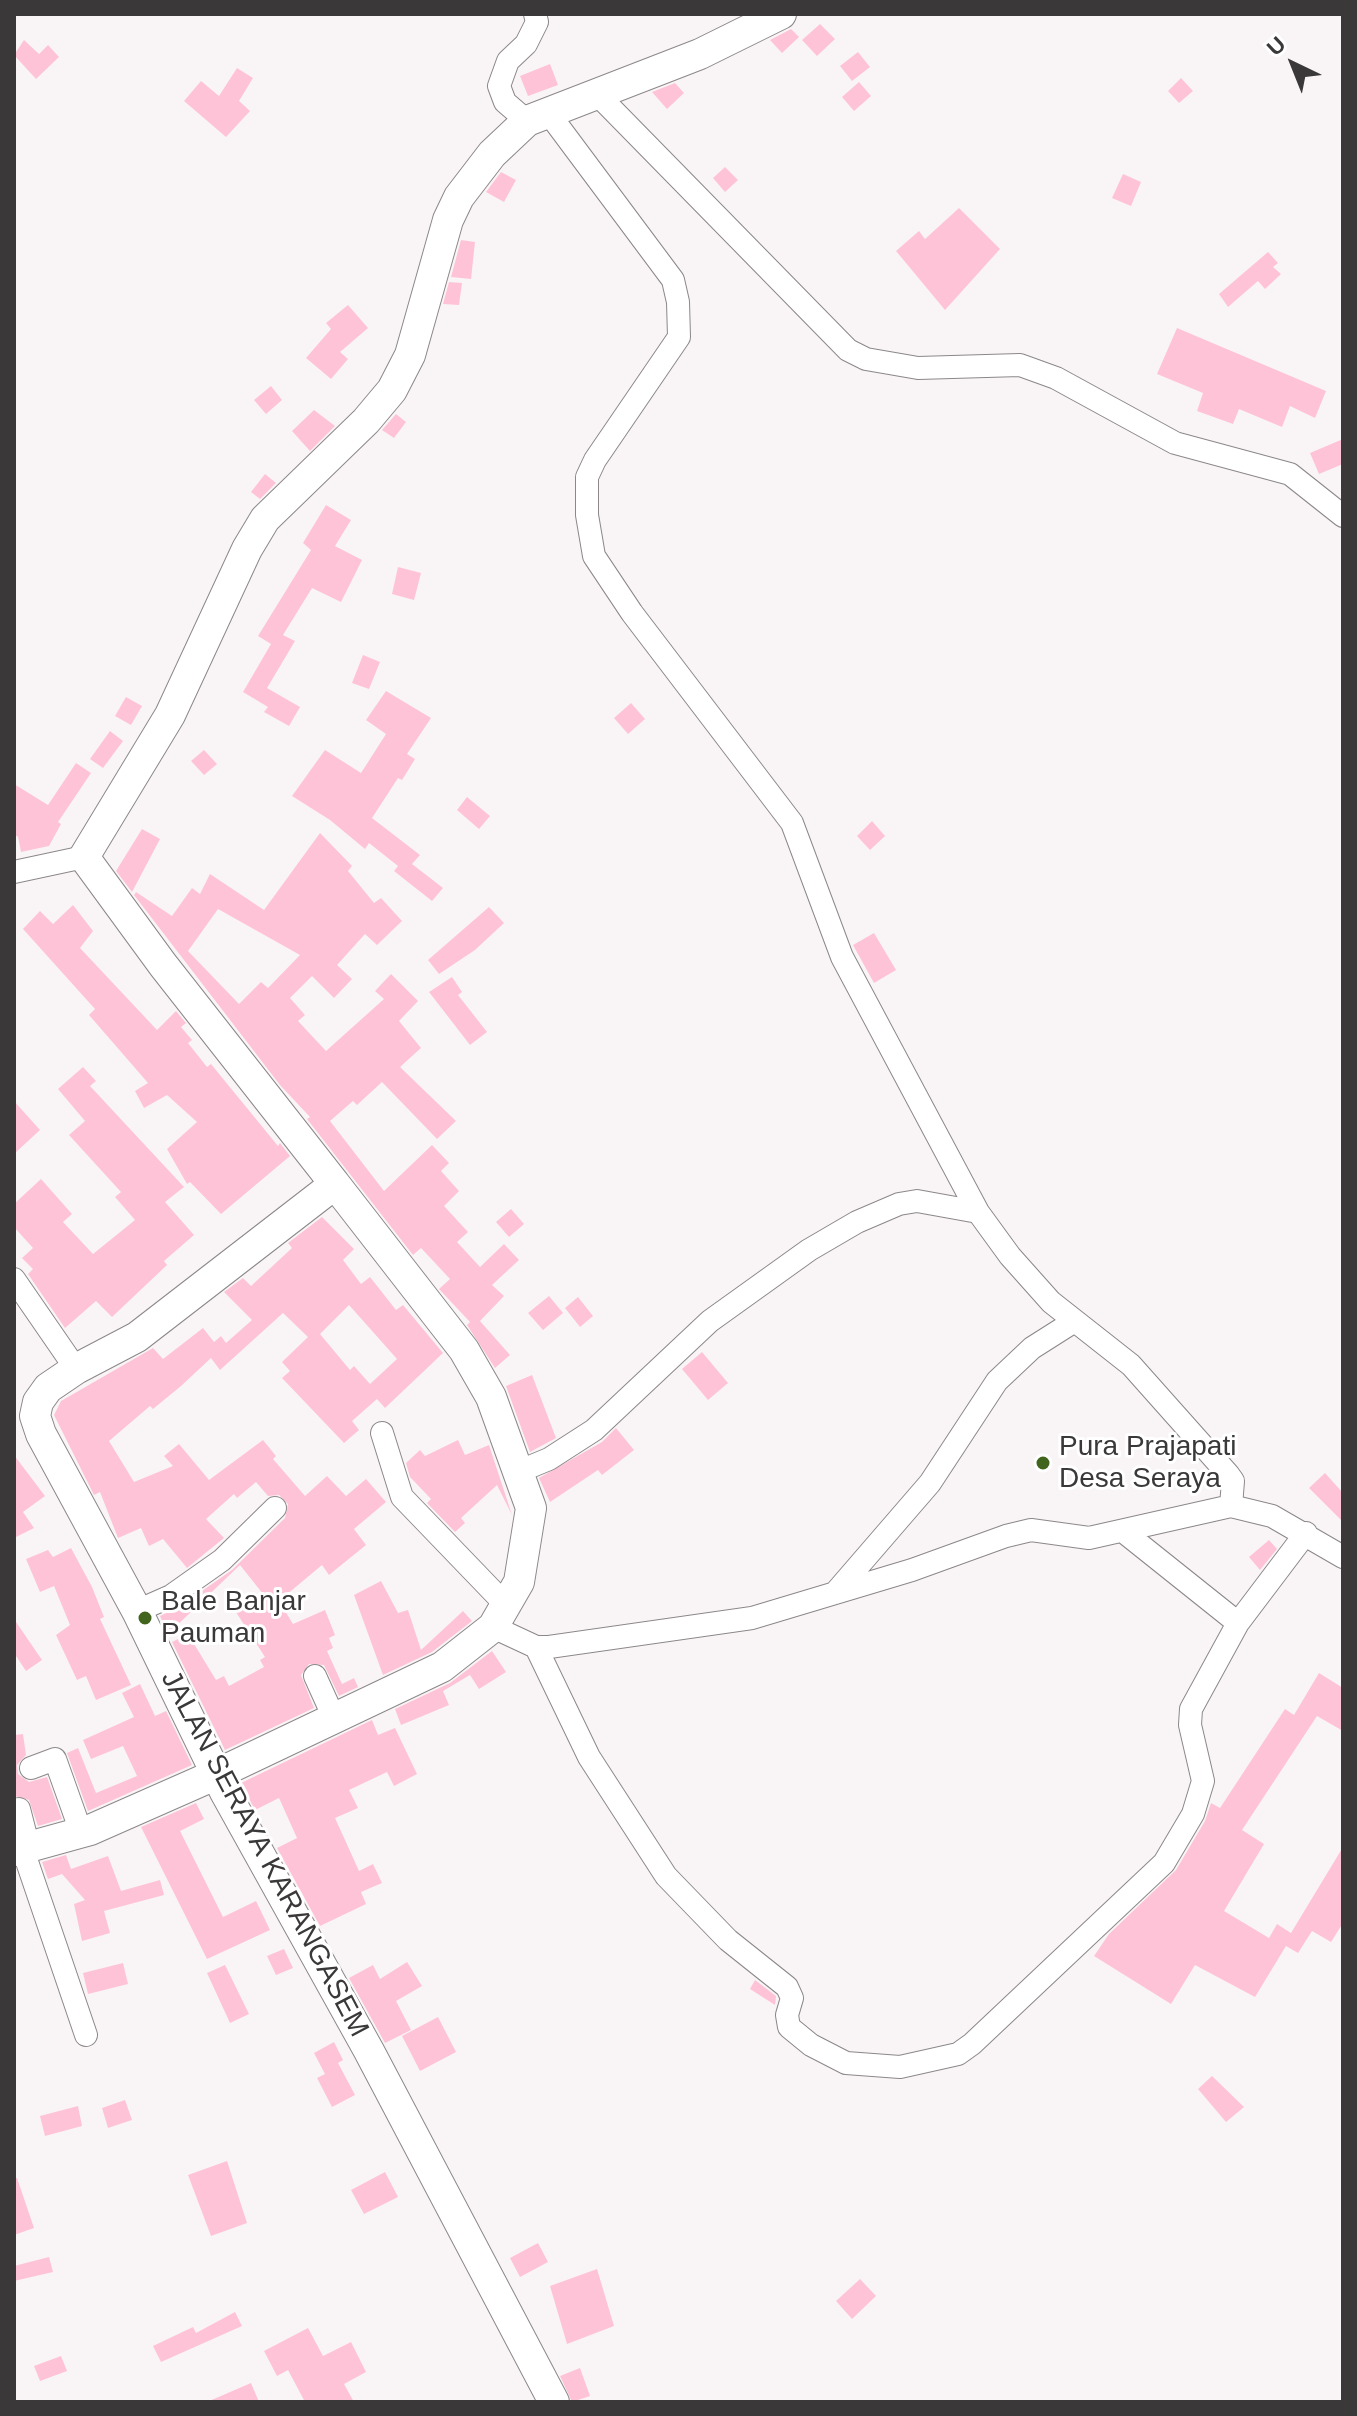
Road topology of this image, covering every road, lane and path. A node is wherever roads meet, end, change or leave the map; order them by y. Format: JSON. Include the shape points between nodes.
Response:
{"nodes":[{"id":1,"x":535,"y":14,"type":"edge"},
{"id":2,"x":781,"y":14,"type":"edge"},
{"id":3,"x":596,"y":93,"type":"junction"},
{"id":4,"x":537,"y":116,"type":"junction"},
{"id":5,"x":1338,"y":506,"type":"edge"},
{"id":6,"x":84,"y":857,"type":"junction"},
{"id":7,"x":19,"y":864,"type":"edge"},
{"id":8,"x":335,"y":1184,"type":"junction"},
{"id":9,"x":978,"y":1212,"type":"junction"},
{"id":10,"x":14,"y":1279,"type":"edge"},
{"id":11,"x":1073,"y":1322,"type":"junction"},
{"id":12,"x":76,"y":1369,"type":"junction"},
{"id":13,"x":382,"y":1433,"type":"dead end"},
{"id":14,"x":520,"y":1471,"type":"junction"},
{"id":15,"x":1231,"y":1506,"type":"junction"},
{"id":16,"x":275,"y":1508,"type":"dead end"},
{"id":17,"x":1124,"y":1532,"type":"junction"},
{"id":18,"x":1306,"y":1533,"type":"junction"},
{"id":19,"x":1343,"y":1557,"type":"edge"},
{"id":20,"x":835,"y":1594,"type":"junction"},
{"id":21,"x":137,"y":1611,"type":"junction"},
{"id":22,"x":500,"y":1616,"type":"junction"},
{"id":23,"x":1238,"y":1623,"type":"junction"},
{"id":24,"x":536,"y":1647,"type":"junction"},
{"id":25,"x":315,"y":1676,"type":"dead end"},
{"id":26,"x":334,"y":1718,"type":"junction"},
{"id":27,"x":31,"y":1768,"type":"dead end"},
{"id":28,"x":217,"y":1774,"type":"junction"},
{"id":29,"x":19,"y":1809,"type":"dead end"},
{"id":30,"x":81,"y":1832,"type":"junction"},
{"id":31,"x":22,"y":1850,"type":"edge"},
{"id":32,"x":86,"y":2035,"type":"dead end"},
{"id":33,"x":554,"y":2402,"type":"edge"}],
"edges":[{"from":1,"to":4,"type":"street","via":[[537,22],[526,44],[508,61],[499,86],[505,102]]},
{"from":2,"to":3,"type":"street","via":[[700,54]]},
{"from":3,"to":4,"type":"street"},
{"from":3,"to":5,"type":"street","via":[[848,350],[866,359],[918,368],[1020,365],[1056,378],[1175,443],[1290,474]]},
{"from":4,"to":6,"type":"street","via":[[492,154],[459,197],[410,355],[392,390],[265,519],[170,715]]},
{"from":4,"to":9,"type":"street","via":[[673,280],[678,302],[679,337],[587,477],[594,556],[792,823],[842,957]]},
{"from":6,"to":7,"type":"street"},
{"from":6,"to":8,"type":"street"},
{"from":8,"to":12,"type":"street","name":"JALAN SERAYA KARANGASEM","via":[[137,1337]]},
{"from":8,"to":14,"type":"street","via":[[481,1375]]},
{"from":9,"to":11,"type":"street","via":[[1019,1267]]},
{"from":9,"to":14,"type":"street","via":[[917,1201],[857,1222],[710,1321],[594,1430]]},
{"from":10,"to":12,"type":"street"},
{"from":11,"to":15,"type":"street","via":[[1131,1365],[1228,1474],[1233,1481]]},
{"from":11,"to":20,"type":"street","via":[[1054,1331],[997,1381],[930,1483]]},
{"from":12,"to":21,"type":"street","name":"JALAN SERAYA KARANGASEM","via":[[48,1388],[35,1416]]},
{"from":13,"to":22,"type":"street","via":[[402,1497]]},
{"from":14,"to":22,"type":"street","via":[[530,1521],[519,1582]]},
{"from":15,"to":17,"type":"street"},
{"from":15,"to":18,"type":"street","via":[[1272,1516]]},
{"from":16,"to":21,"type":"street","via":[[222,1560],[171,1596]]},
{"from":17,"to":20,"type":"street","via":[[1074,1538],[1031,1530]]},
{"from":17,"to":23,"type":"street"},
{"from":18,"to":19,"type":"street"},
{"from":18,"to":23,"type":"street"},
{"from":20,"to":24,"type":"street","via":[[752,1618]]},
{"from":21,"to":28,"type":"street","name":"JALAN SERAYA KARANGASEM"},
{"from":22,"to":24,"type":"street"},
{"from":22,"to":26,"type":"street","via":[[442,1667]]},
{"from":23,"to":24,"type":"street","via":[[1191,1709],[1203,1781],[1193,1814],[1164,1863],[972,2044],[958,2054],[881,2068],[846,2063],[789,2027],[792,1998],[787,1987],[728,1940],[666,1876],[589,1757]]},
{"from":25,"to":26,"type":"street"},
{"from":26,"to":28,"type":"street"},
{"from":27,"to":30,"type":"street","via":[[55,1759]]},
{"from":28,"to":30,"type":"street"},
{"from":28,"to":33,"type":"street","name":"JALAN SERAYA KARANGASEM"},
{"from":29,"to":31,"type":"street"},
{"from":30,"to":31,"type":"street"},
{"from":31,"to":32,"type":"street"}]}
